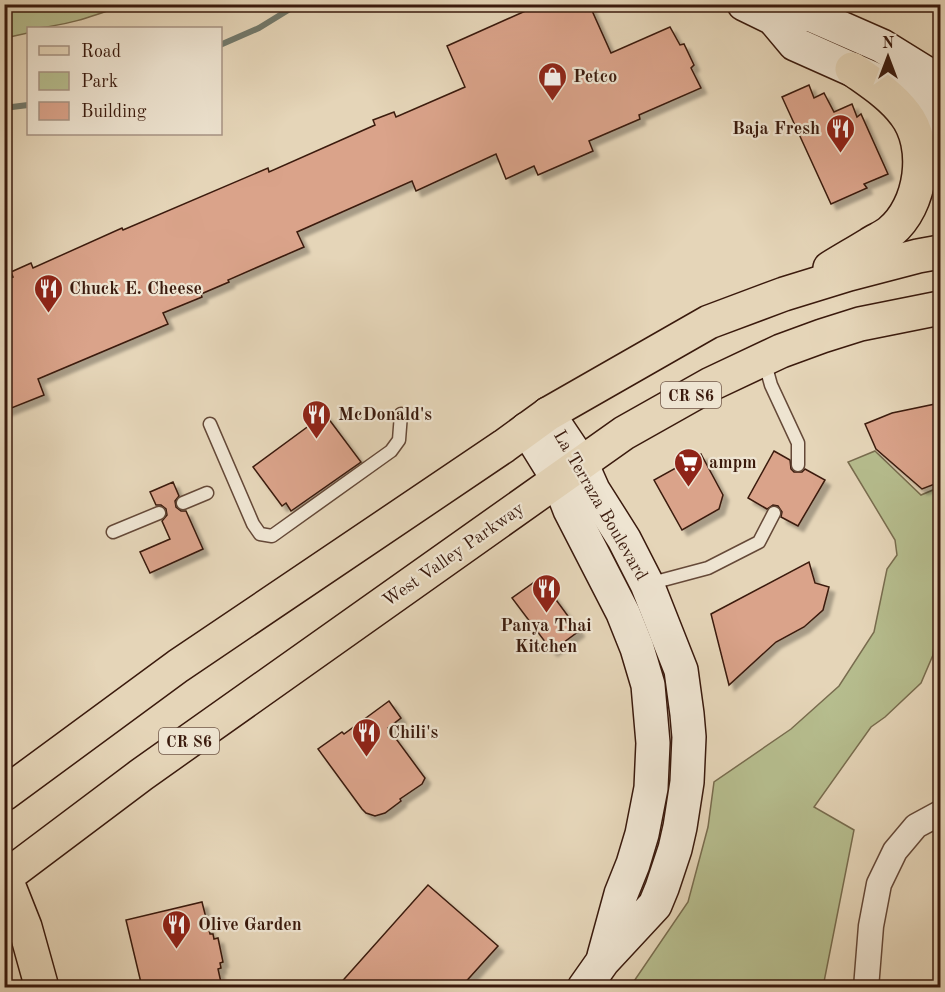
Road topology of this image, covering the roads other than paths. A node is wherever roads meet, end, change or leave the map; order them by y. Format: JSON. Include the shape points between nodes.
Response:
{"nodes":[{"id":1,"x":744,"y":4,"type":"edge"},
{"id":2,"x":773,"y":18,"type":"junction"},
{"id":3,"x":852,"y":69,"type":"junction"},
{"id":4,"x":940,"y":88,"type":"edge"},
{"id":5,"x":940,"y":134,"type":"edge"},
{"id":6,"x":940,"y":252,"type":"edge"},
{"id":7,"x":784,"y":294,"type":"junction"},
{"id":8,"x":940,"y":308,"type":"edge"},
{"id":9,"x":764,"y":359,"type":"junction"},
{"id":10,"x":401,"y":414,"type":"dead end"},
{"id":11,"x":538,"y":422,"type":"junction"},
{"id":12,"x":210,"y":424,"type":"dead end"},
{"id":13,"x":798,"y":465,"type":"dead end"},
{"id":14,"x":570,"y":471,"type":"junction"},
{"id":15,"x":207,"y":493,"type":"dead end"},
{"id":16,"x":183,"y":503,"type":"dead end"},
{"id":17,"x":159,"y":513,"type":"dead end"},
{"id":18,"x":774,"y":513,"type":"dead end"},
{"id":19,"x":113,"y":532,"type":"dead end"},
{"id":20,"x":647,"y":584,"type":"junction"},
{"id":21,"x":4,"y":794,"type":"edge"},
{"id":22,"x":940,"y":813,"type":"edge"},
{"id":23,"x":5,"y":876,"type":"edge"},
{"id":24,"x":603,"y":961,"type":"junction"},
{"id":25,"x":42,"y":987,"type":"edge"},
{"id":26,"x":584,"y":987,"type":"edge"},
{"id":27,"x":866,"y":987,"type":"edge"}],
"edges":[{"from":1,"to":2,"type":"street"},
{"from":2,"to":3,"type":"street","via":[[795,44]]},
{"from":2,"to":4,"type":"street","via":[[808,14],[818,18],[882,46],[924,72]]},
{"from":3,"to":5,"type":"street","via":[[907,98]]},
{"from":3,"to":7,"type":"main road","via":[[879,88],[913,126],[919,153],[915,191],[909,209],[889,233]]},
{"from":6,"to":7,"type":"main road"},
{"from":7,"to":11,"type":"main road","via":[[709,322]]},
{"from":8,"to":9,"type":"main road","name":"West Valley Parkway","number":"CR S6","via":[[860,324]]},
{"from":9,"to":13,"type":"lane","via":[[771,386],[798,443]]},
{"from":9,"to":14,"type":"main road","name":"West Valley Parkway","number":"CR S6","via":[[624,433]]},
{"from":10,"to":12,"type":"lane","via":[[399,440],[391,451],[272,536],[260,534],[253,524]]},
{"from":11,"to":14,"type":"street","name":"La Terraza Boulevard"},
{"from":11,"to":21,"type":"main road","via":[[178,666]]},
{"from":14,"to":20,"type":"street","name":"La Terraza Boulevard","via":[[594,490]]},
{"from":14,"to":23,"type":"main road","name":"West Valley Parkway","number":"CR S6","via":[[150,768]]},
{"from":14,"to":24,"type":"street","name":"La Terraza Boulevard","via":[[570,510],[638,648],[648,685],[653,743],[651,788],[642,834]]},
{"from":15,"to":16,"type":"lane"},
{"from":17,"to":19,"type":"lane"},
{"from":18,"to":20,"type":"lane","via":[[759,542],[708,568]]},
{"from":20,"to":24,"type":"street","name":"La Terraza Boulevard","via":[[681,670],[689,737],[687,782],[675,849],[655,905]]},
{"from":22,"to":27,"type":"street","via":[[916,826],[895,851],[879,884]]},
{"from":23,"to":25,"type":"main road"},
{"from":24,"to":26,"type":"street","name":"La Terraza Boulevard"}]}
